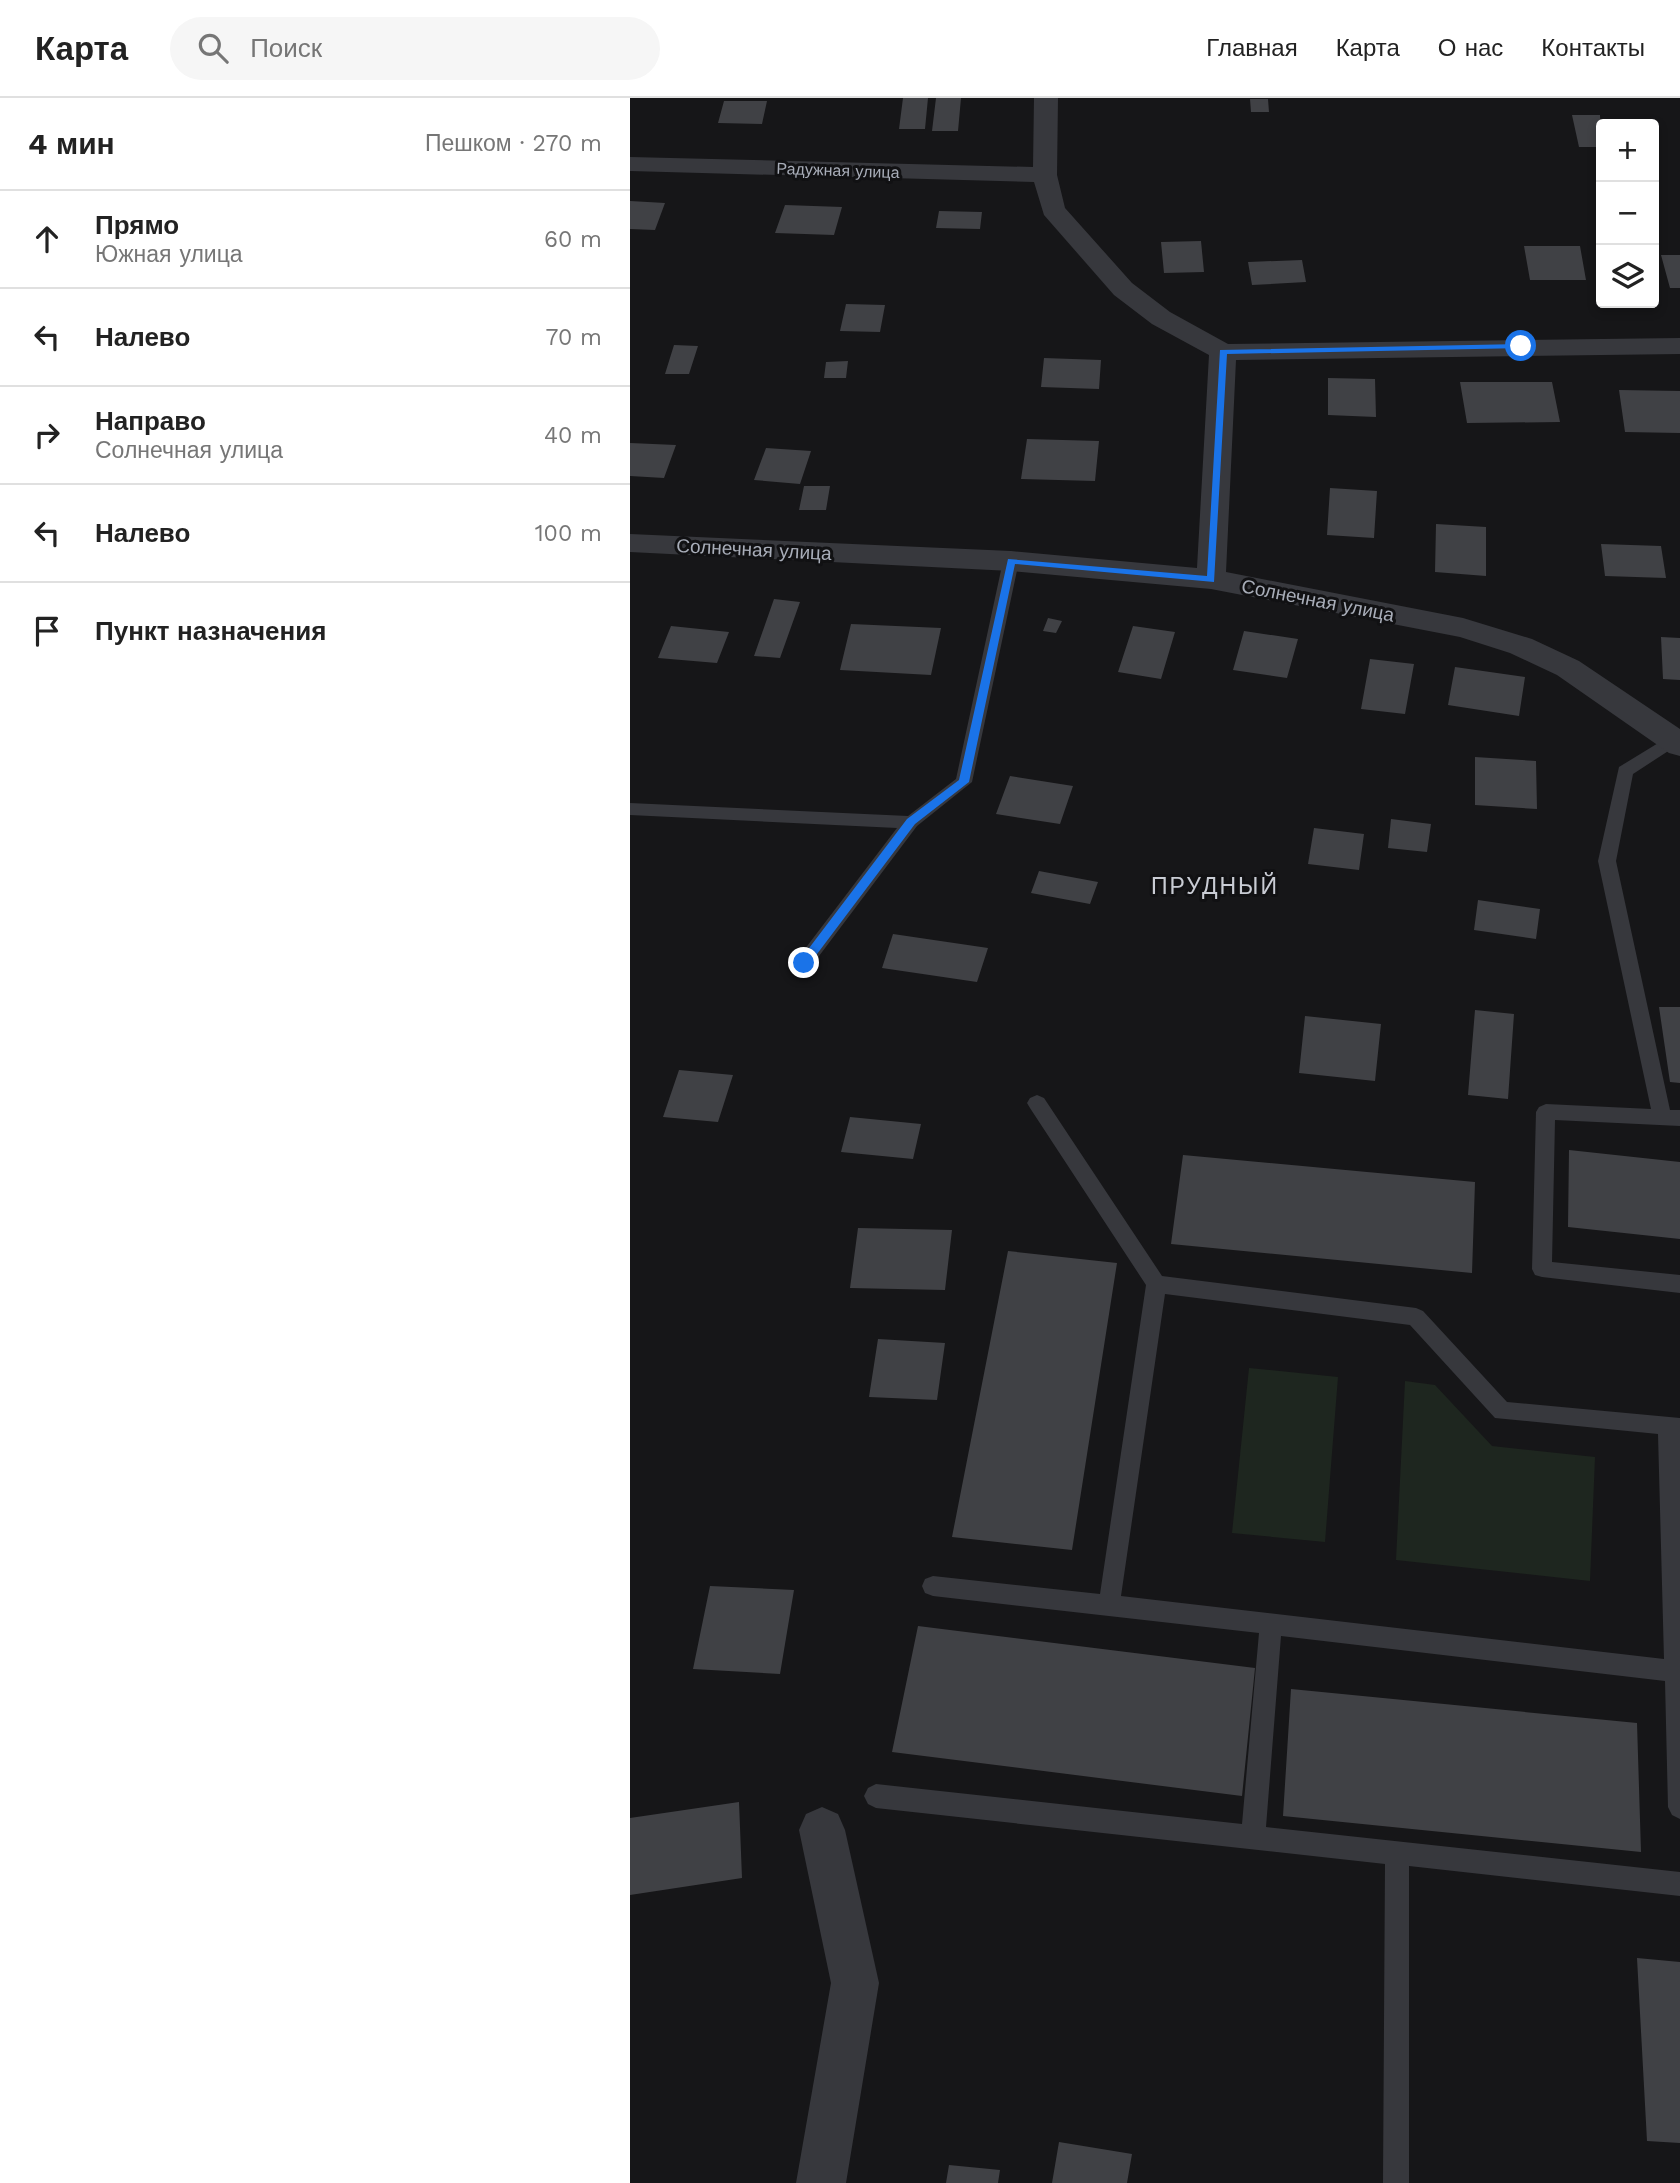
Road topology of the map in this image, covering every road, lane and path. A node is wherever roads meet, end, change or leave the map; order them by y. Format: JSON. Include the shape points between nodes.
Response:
{"nodes":[{"id":1,"x":1046,"y":98,"type":"edge"},
{"id":2,"x":630,"y":164,"type":"edge"},
{"id":3,"x":1045,"y":175,"type":"junction"},
{"id":4,"x":1680,"y":346,"type":"edge"},
{"id":5,"x":1223,"y":352,"type":"junction"},
{"id":6,"x":630,"y":543,"type":"edge"},
{"id":7,"x":1012,"y":561,"type":"junction"},
{"id":8,"x":1211,"y":579,"type":"junction"},
{"id":9,"x":1676,"y":743,"type":"edge"},
{"id":10,"x":630,"y":809,"type":"edge"},
{"id":11,"x":911,"y":822,"type":"junction"},
{"id":12,"x":804,"y":963,"type":"dead end"},
{"id":13,"x":1037,"y":1103,"type":"dead end"},
{"id":14,"x":1671,"y":1118,"type":"edge"},
{"id":15,"x":1156,"y":1284,"type":"junction"},
{"id":16,"x":1680,"y":1284,"type":"edge"},
{"id":17,"x":1674,"y":1427,"type":"edge"},
{"id":18,"x":933,"y":1586,"type":"dead end"},
{"id":19,"x":1109,"y":1605,"type":"junction"},
{"id":20,"x":1271,"y":1624,"type":"junction"},
{"id":21,"x":1676,"y":1671,"type":"junction"},
{"id":22,"x":876,"y":1796,"type":"dead end"},
{"id":23,"x":1680,"y":1807,"type":"edge"},
{"id":24,"x":822,"y":1830,"type":"dead end"},
{"id":25,"x":1253,"y":1838,"type":"junction"},
{"id":26,"x":1397,"y":1853,"type":"junction"},
{"id":27,"x":1680,"y":1884,"type":"edge"},
{"id":28,"x":821,"y":2183,"type":"edge"},
{"id":29,"x":1396,"y":2183,"type":"edge"}],
"edges":[{"from":1,"to":3,"type":"street"},
{"from":2,"to":3,"type":"street","name":"Радужная улица"},
{"from":3,"to":5,"type":"street","via":[[1053,210],[1123,289],[1161,318]]},
{"from":4,"to":5,"type":"street"},
{"from":5,"to":8,"type":"street"},
{"from":6,"to":7,"type":"street","name":"Солнечная улица"},
{"from":7,"to":8,"type":"street","name":"Солнечная улица"},
{"from":7,"to":11,"type":"lane","via":[[964,782]]},
{"from":8,"to":9,"type":"street","name":"Солнечная улица","via":[[1463,628],[1521,646],[1568,668]]},
{"from":9,"to":14,"type":"lane","via":[[1625,771],[1607,861]]},
{"from":10,"to":11,"type":"lane"},
{"from":11,"to":12,"type":"lane"},
{"from":13,"to":15,"type":"lane"},
{"from":14,"to":16,"type":"lane","via":[[1546,1112],[1542,1269]]},
{"from":15,"to":17,"type":"lane","via":[[1416,1317],[1502,1411]]},
{"from":15,"to":19,"type":"lane"},
{"from":17,"to":21,"type":"lane"},
{"from":18,"to":19,"type":"lane"},
{"from":19,"to":20,"type":"lane"},
{"from":20,"to":21,"type":"lane"},
{"from":20,"to":25,"type":"lane"},
{"from":21,"to":23,"type":"lane"},
{"from":22,"to":25,"type":"lane"},
{"from":24,"to":28,"type":"street","via":[[855,1983]]},
{"from":25,"to":26,"type":"lane"},
{"from":26,"to":27,"type":"lane"},
{"from":26,"to":29,"type":"lane"}]}
